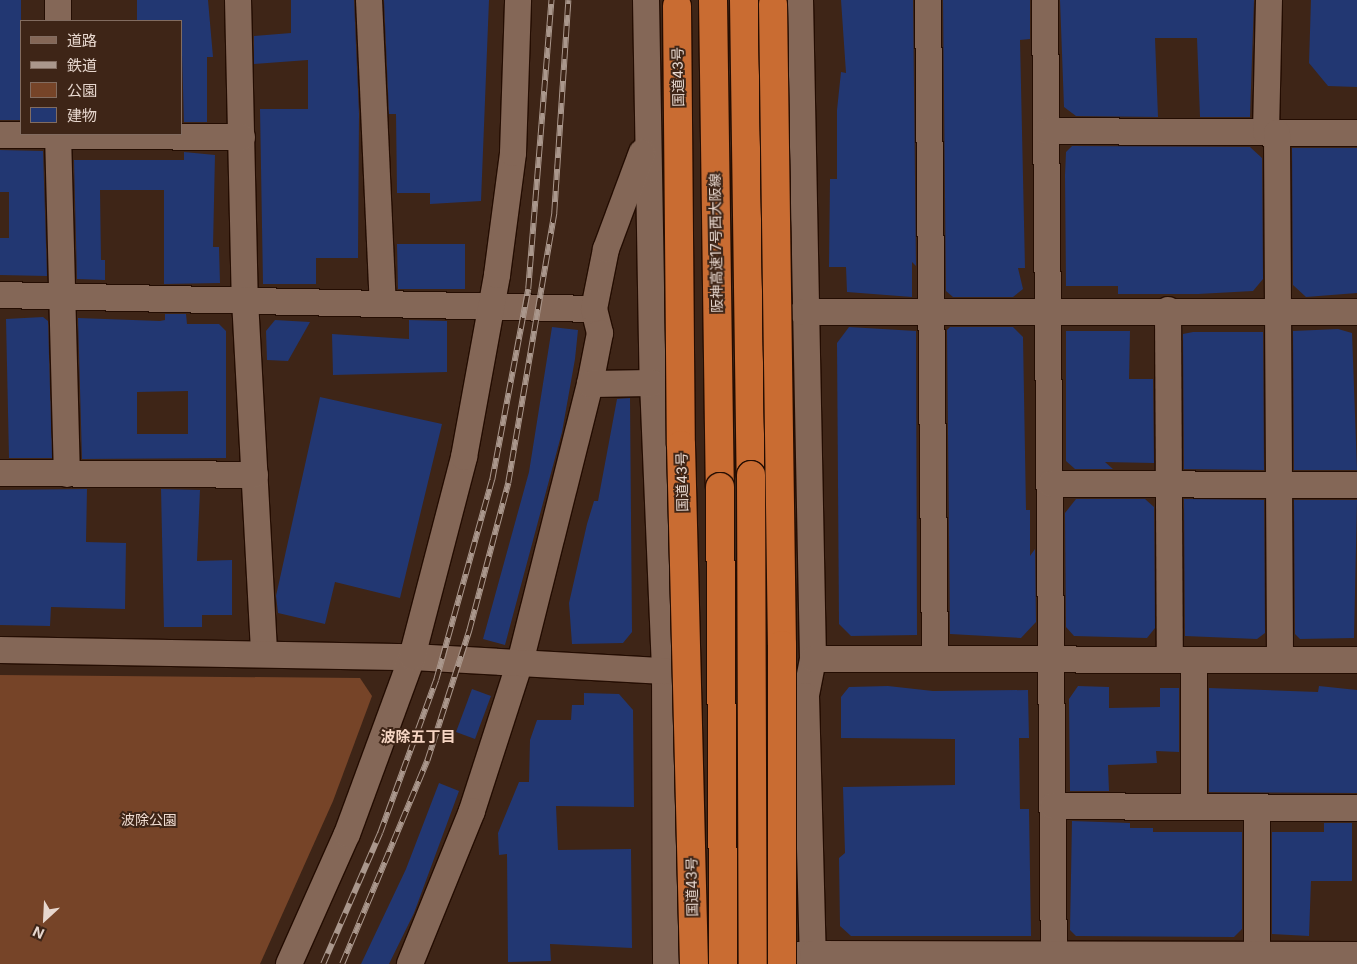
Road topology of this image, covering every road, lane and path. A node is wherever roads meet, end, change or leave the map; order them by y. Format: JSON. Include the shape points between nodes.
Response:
{"nodes":[{"id":1,"x":58,"y":0,"type":"edge"},
{"id":2,"x":238,"y":0,"type":"edge"},
{"id":3,"x":369,"y":0,"type":"edge"},
{"id":4,"x":518,"y":0,"type":"edge"},
{"id":5,"x":646,"y":0,"type":"edge"},
{"id":6,"x":713,"y":0,"type":"edge"},
{"id":7,"x":744,"y":0,"type":"edge"},
{"id":8,"x":800,"y":0,"type":"edge"},
{"id":9,"x":928,"y":0,"type":"edge"},
{"id":10,"x":1045,"y":0,"type":"edge"},
{"id":11,"x":1269,"y":0,"type":"edge"},
{"id":12,"x":773,"y":2,"type":"edge"},
{"id":13,"x":677,"y":3,"type":"edge"},
{"id":14,"x":58,"y":20,"type":"edge"},
{"id":15,"x":1047,"y":131,"type":"junction"},
{"id":16,"x":1272,"y":133,"type":"junction"},
{"id":17,"x":1357,"y":133,"type":"edge"},
{"id":18,"x":0,"y":135,"type":"edge"},
{"id":19,"x":20,"y":135,"type":"edge"},
{"id":20,"x":58,"y":135,"type":"edge"},
{"id":21,"x":119,"y":135,"type":"edge"},
{"id":22,"x":242,"y":137,"type":"junction"},
{"id":23,"x":647,"y":141,"type":"junction"},
{"id":24,"x":0,"y":295,"type":"edge"},
{"id":25,"x":60,"y":297,"type":"junction"},
{"id":26,"x":245,"y":300,"type":"junction"},
{"id":27,"x":382,"y":304,"type":"junction"},
{"id":28,"x":492,"y":307,"type":"junction"},
{"id":29,"x":594,"y":308,"type":"junction"},
{"id":30,"x":931,"y":310,"type":"junction"},
{"id":31,"x":1045,"y":310,"type":"junction"},
{"id":32,"x":1168,"y":310,"type":"junction"},
{"id":33,"x":1276,"y":311,"type":"junction"},
{"id":34,"x":804,"y":312,"type":"junction"},
{"id":35,"x":1357,"y":312,"type":"edge"},
{"id":36,"x":652,"y":383,"type":"junction"},
{"id":37,"x":590,"y":384,"type":"junction"},
{"id":38,"x":0,"y":473,"type":"edge"},
{"id":39,"x":67,"y":474,"type":"junction"},
{"id":40,"x":255,"y":475,"type":"junction"},
{"id":41,"x":1169,"y":483,"type":"junction"},
{"id":42,"x":1051,"y":484,"type":"junction"},
{"id":43,"x":1280,"y":484,"type":"junction"},
{"id":44,"x":1357,"y":485,"type":"edge"},
{"id":45,"x":0,"y":650,"type":"edge"},
{"id":46,"x":264,"y":653,"type":"junction"},
{"id":47,"x":412,"y":657,"type":"junction"},
{"id":48,"x":935,"y":659,"type":"junction"},
{"id":49,"x":1182,"y":659,"type":"junction"},
{"id":50,"x":813,"y":660,"type":"junction"},
{"id":51,"x":1052,"y":660,"type":"junction"},
{"id":52,"x":1280,"y":660,"type":"junction"},
{"id":53,"x":1357,"y":660,"type":"edge"},
{"id":54,"x":520,"y":662,"type":"junction"},
{"id":55,"x":665,"y":671,"type":"junction"},
{"id":56,"x":1053,"y":806,"type":"junction"},
{"id":57,"x":1194,"y":807,"type":"junction"},
{"id":58,"x":1257,"y":808,"type":"junction"},
{"id":59,"x":1357,"y":808,"type":"edge"},
{"id":60,"x":1257,"y":954,"type":"junction"},
{"id":61,"x":1357,"y":955,"type":"edge"},
{"id":62,"x":813,"y":959,"type":"edge"},
{"id":63,"x":944,"y":959,"type":"edge"},
{"id":64,"x":1054,"y":959,"type":"edge"},
{"id":65,"x":1285,"y":959,"type":"edge"},
{"id":66,"x":1174,"y":960,"type":"edge"},
{"id":67,"x":289,"y":964,"type":"edge"},
{"id":68,"x":410,"y":964,"type":"edge"},
{"id":69,"x":666,"y":964,"type":"edge"},
{"id":70,"x":694,"y":964,"type":"edge"},
{"id":71,"x":723,"y":964,"type":"edge"},
{"id":72,"x":753,"y":964,"type":"edge"},
{"id":73,"x":782,"y":964,"type":"edge"}],
"edges":[{"from":1,"to":14,"type":"street"},
{"from":2,"to":22,"type":"street"},
{"from":3,"to":27,"type":"street"},
{"from":4,"to":28,"type":"street","via":[[512,153]]},
{"from":5,"to":23,"type":"street"},
{"from":6,"to":71,"type":"highway","name":"阪神高速17号西大阪線","bridge":true},
{"from":7,"to":72,"type":"highway","bridge":true,"via":[[751,475]]},
{"from":8,"to":34,"type":"street"},
{"from":9,"to":30,"type":"street"},
{"from":10,"to":15,"type":"street"},
{"from":11,"to":16,"type":"street"},
{"from":12,"to":73,"type":"highway","bridge":true,"via":[[782,645]]},
{"from":13,"to":70,"type":"highway","name":"国道43号","bridge":true,"via":[[681,445]]},
{"from":15,"to":16,"type":"street"},
{"from":15,"to":31,"type":"street"},
{"from":16,"to":17,"type":"street"},
{"from":16,"to":33,"type":"street"},
{"from":18,"to":19,"type":"street"},
{"from":20,"to":25,"type":"street"},
{"from":21,"to":22,"type":"street"},
{"from":22,"to":26,"type":"street"},
{"from":23,"to":29,"type":"street","via":[[606,249]]},
{"from":23,"to":36,"type":"street"},
{"from":24,"to":25,"type":"street"},
{"from":25,"to":26,"type":"street"},
{"from":25,"to":39,"type":"street"},
{"from":26,"to":27,"type":"street"},
{"from":26,"to":40,"type":"street"},
{"from":27,"to":28,"type":"street"},
{"from":28,"to":29,"type":"street"},
{"from":28,"to":47,"type":"street","via":[[464,457]]},
{"from":29,"to":37,"type":"street","via":[[600,333]]},
{"from":30,"to":31,"type":"street"},
{"from":30,"to":34,"type":"street"},
{"from":30,"to":48,"type":"street"},
{"from":31,"to":32,"type":"street"},
{"from":31,"to":42,"type":"street"},
{"from":32,"to":33,"type":"street"},
{"from":32,"to":41,"type":"street"},
{"from":33,"to":35,"type":"street"},
{"from":33,"to":43,"type":"street"},
{"from":34,"to":50,"type":"street"},
{"from":36,"to":37,"type":"street"},
{"from":36,"to":55,"type":"street"},
{"from":37,"to":54,"type":"street"},
{"from":38,"to":39,"type":"street"},
{"from":39,"to":40,"type":"street"},
{"from":40,"to":46,"type":"street"},
{"from":41,"to":42,"type":"street"},
{"from":41,"to":43,"type":"street"},
{"from":41,"to":49,"type":"street"},
{"from":42,"to":51,"type":"street"},
{"from":43,"to":44,"type":"street"},
{"from":43,"to":52,"type":"street"},
{"from":45,"to":46,"type":"street"},
{"from":46,"to":47,"type":"street"},
{"from":47,"to":54,"type":"street"},
{"from":47,"to":67,"type":"street","via":[[347,834]]},
{"from":48,"to":50,"type":"street"},
{"from":48,"to":51,"type":"street"},
{"from":49,"to":51,"type":"street"},
{"from":49,"to":52,"type":"street"},
{"from":49,"to":57,"type":"street"},
{"from":50,"to":62,"type":"street","via":[[806,696]]},
{"from":51,"to":56,"type":"street"},
{"from":52,"to":53,"type":"street"},
{"from":54,"to":55,"type":"street"},
{"from":54,"to":68,"type":"street","via":[[472,811]]},
{"from":55,"to":69,"type":"street"},
{"from":56,"to":57,"type":"street"},
{"from":56,"to":64,"type":"street"},
{"from":57,"to":58,"type":"street"},
{"from":58,"to":59,"type":"street"},
{"from":58,"to":60,"type":"street"},
{"from":60,"to":65,"type":"street"},
{"from":60,"to":66,"type":"street"},
{"from":61,"to":65,"type":"street"},
{"from":62,"to":63,"type":"street"},
{"from":62,"to":69,"type":"street"},
{"from":63,"to":64,"type":"street"},
{"from":64,"to":66,"type":"street"}]}
